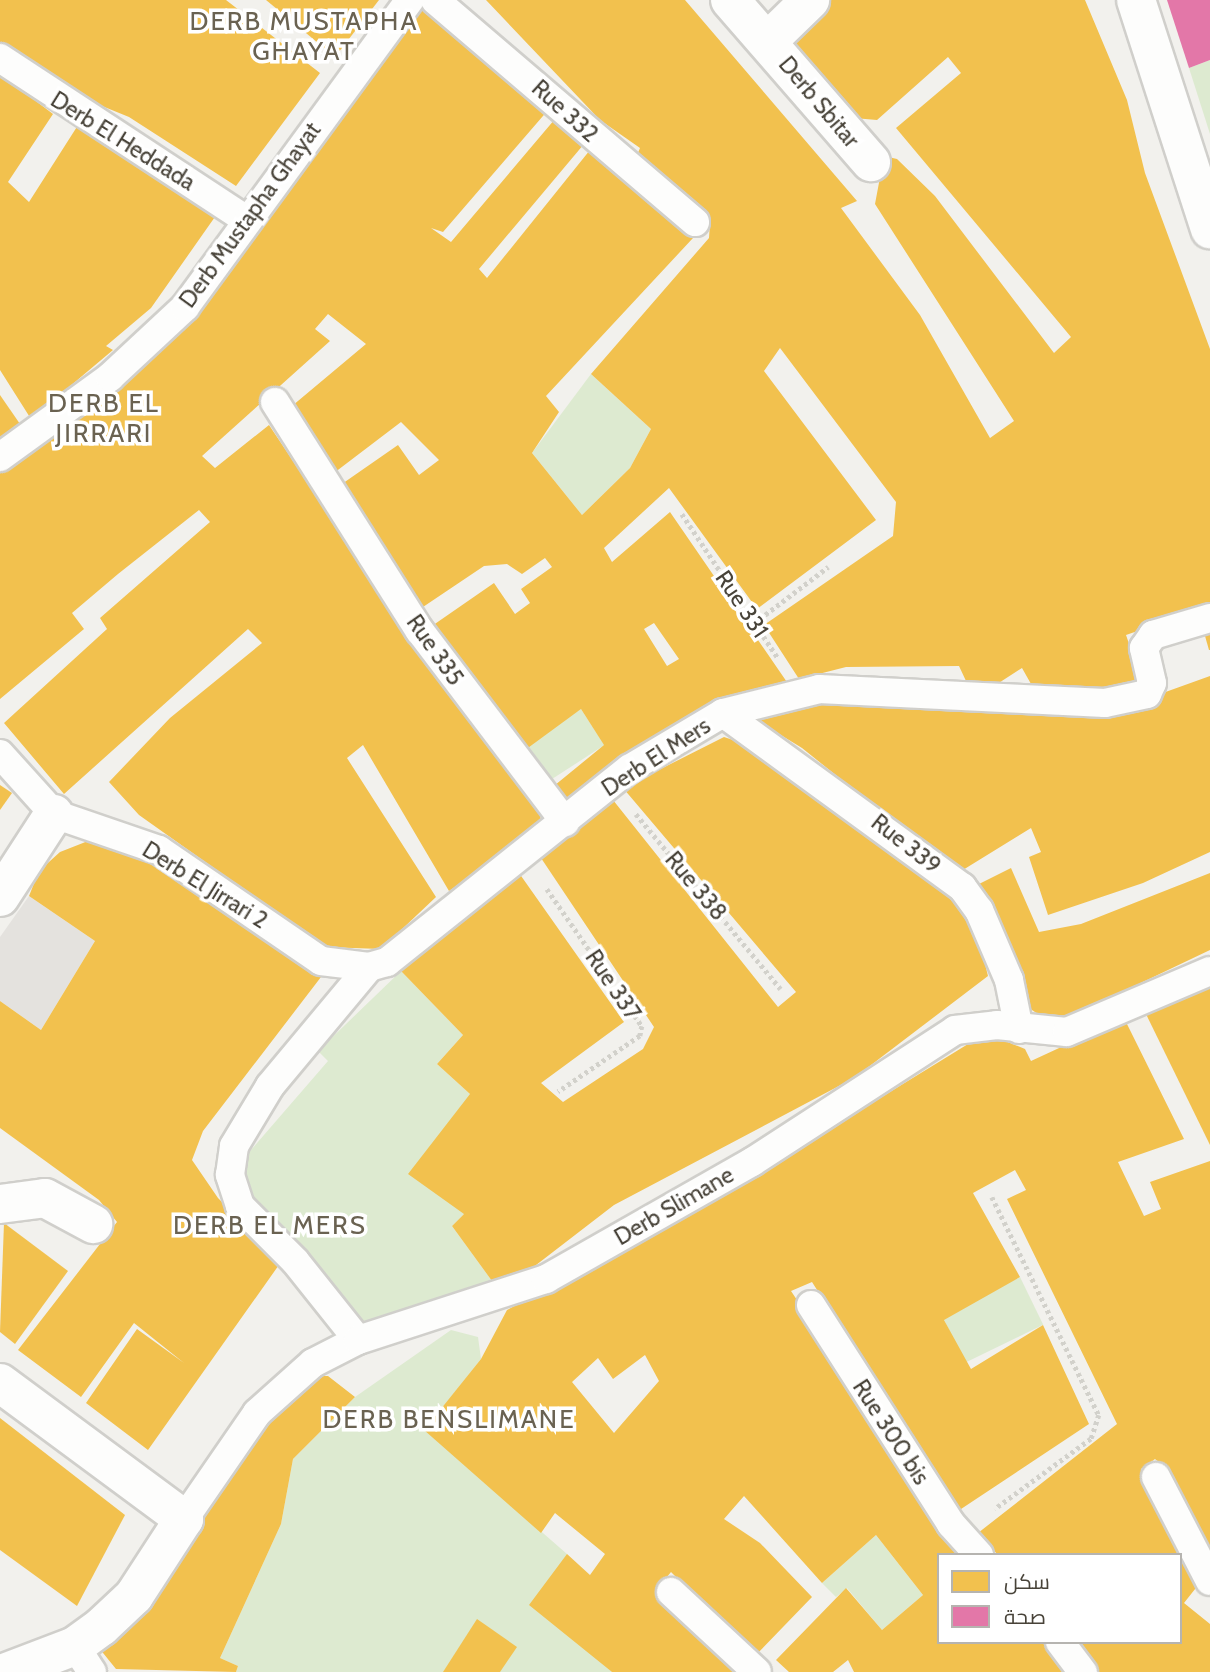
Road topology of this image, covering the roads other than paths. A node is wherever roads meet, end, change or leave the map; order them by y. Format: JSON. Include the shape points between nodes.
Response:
{"nodes":[{"id":1,"x":410,"y":0,"type":"edge"},
{"id":2,"x":435,"y":0,"type":"edge"},
{"id":3,"x":730,"y":0,"type":"edge"},
{"id":4,"x":810,"y":0,"type":"edge"},
{"id":5,"x":1136,"y":0,"type":"edge"},
{"id":6,"x":768,"y":41,"type":"junction"},
{"id":7,"x":0,"y":58,"type":"edge"},
{"id":8,"x":871,"y":162,"type":"dead end"},
{"id":9,"x":247,"y":220,"type":"junction"},
{"id":10,"x":695,"y":222,"type":"dead end"},
{"id":11,"x":1210,"y":229,"type":"edge"},
{"id":12,"x":275,"y":402,"type":"dead end"},
{"id":13,"x":0,"y":457,"type":"edge"},
{"id":14,"x":1210,"y":618,"type":"edge"},
{"id":15,"x":723,"y":713,"type":"junction"},
{"id":16,"x":0,"y":754,"type":"edge"},
{"id":17,"x":54,"y":814,"type":"junction"},
{"id":18,"x":565,"y":822,"type":"junction"},
{"id":19,"x":0,"y":897,"type":"edge"},
{"id":20,"x":378,"y":965,"type":"junction"},
{"id":21,"x":1210,"y":971,"type":"edge"},
{"id":22,"x":1019,"y":1029,"type":"junction"},
{"id":23,"x":0,"y":1204,"type":"edge"},
{"id":24,"x":93,"y":1224,"type":"dead end"},
{"id":25,"x":811,"y":1305,"type":"dead end"},
{"id":26,"x":358,"y":1340,"type":"junction"},
{"id":27,"x":0,"y":1383,"type":"edge"},
{"id":28,"x":1156,"y":1476,"type":"dead end"},
{"id":29,"x":184,"y":1519,"type":"junction"},
{"id":30,"x":977,"y":1553,"type":"edge"},
{"id":31,"x":1210,"y":1581,"type":"edge"},
{"id":32,"x":671,"y":1592,"type":"dead end"},
{"id":33,"x":1061,"y":1644,"type":"edge"},
{"id":34,"x":84,"y":1659,"type":"edge"},
{"id":35,"x":7,"y":1672,"type":"edge"},
{"id":36,"x":757,"y":1672,"type":"edge"},
{"id":37,"x":1083,"y":1672,"type":"edge"}],
"edges":[{"from":1,"to":9,"type":"lane","name":"Derb Mustapha Ghayat"},
{"from":2,"to":10,"type":"lane","name":"Rue 332"},
{"from":3,"to":6,"type":"street","name":"Derb Sbitar"},
{"from":4,"to":6,"type":"street","name":"Derb Sbitar"},
{"from":5,"to":11,"type":"street"},
{"from":6,"to":8,"type":"street","name":"Derb Sbitar"},
{"from":7,"to":9,"type":"lane","name":"Derb El Heddada"},
{"from":9,"to":13,"type":"lane","name":"Derb Mustapha Ghayat","via":[[185,307],[110,377]]},
{"from":12,"to":18,"type":"lane","name":"Rue 335","via":[[420,631]]},
{"from":14,"to":15,"type":"lane","name":"Derb El Mers","via":[[1153,635],[1144,648],[1152,683],[1147,694],[1055,705],[1019,695],[820,689]]},
{"from":15,"to":18,"type":"lane","name":"Derb El Mers","via":[[611,784]]},
{"from":15,"to":22,"type":"lane","name":"Rue 339","via":[[962,887],[979,910],[1009,980]]},
{"from":16,"to":17,"type":"lane","name":"Derb El Jirrari 2"},
{"from":17,"to":19,"type":"street"},
{"from":17,"to":20,"type":"lane","name":"Derb El Jirrari 2","via":[[159,850],[321,961]]},
{"from":18,"to":20,"type":"lane","name":"Derb El Mers"},
{"from":20,"to":26,"type":"lane","name":"Derb El Mers","via":[[270,1086],[234,1146],[230,1175],[240,1206],[295,1261]]},
{"from":21,"to":22,"type":"lane","name":"Derb Slimane","via":[[1067,1032]]},
{"from":22,"to":26,"type":"lane","name":"Derb Slimane","via":[[955,1030],[752,1161],[545,1279]]},
{"from":23,"to":24,"type":"street","via":[[45,1198]]},
{"from":25,"to":30,"type":"lane","name":"Rue 300 bis","via":[[960,1534]]},
{"from":26,"to":29,"type":"lane","name":"Derb Slimane","via":[[313,1363],[257,1413]]},
{"from":27,"to":29,"type":"street"},
{"from":28,"to":31,"type":"lane"},
{"from":29,"to":34,"type":"street","via":[[134,1596]]},
{"from":32,"to":36,"type":"lane"},
{"from":33,"to":37,"type":"lane"},
{"from":34,"to":35,"type":"street"}]}
